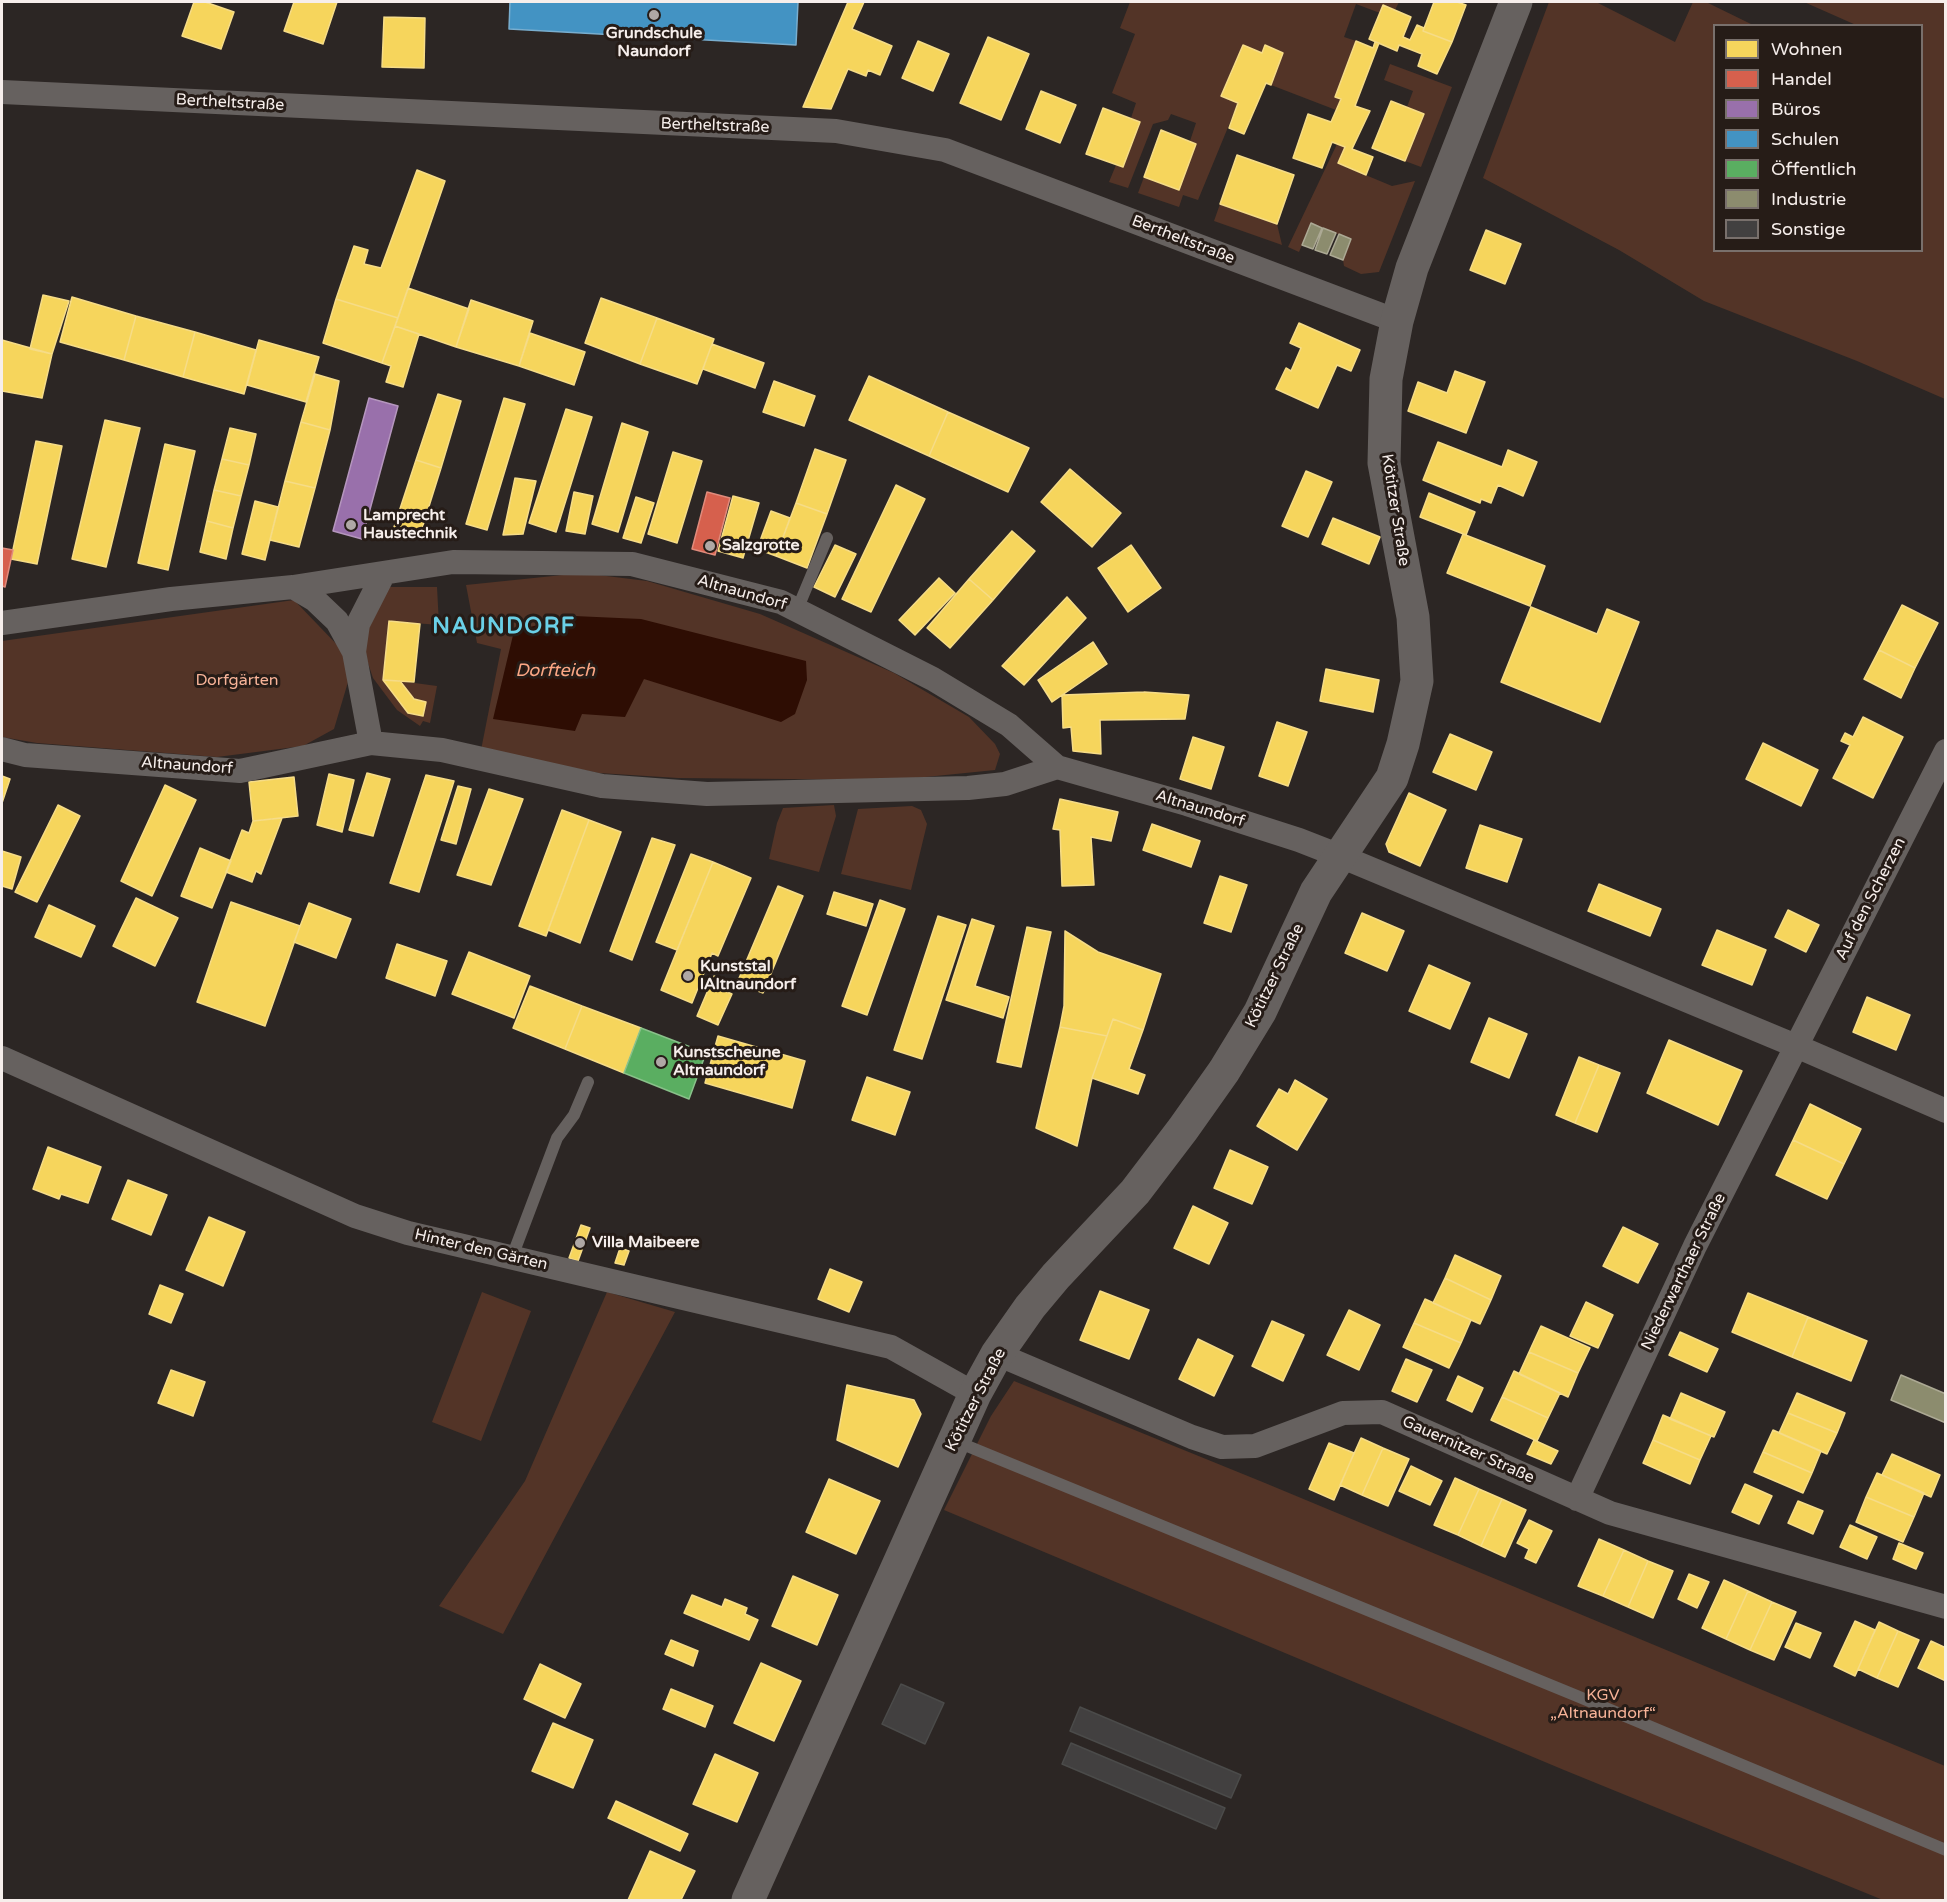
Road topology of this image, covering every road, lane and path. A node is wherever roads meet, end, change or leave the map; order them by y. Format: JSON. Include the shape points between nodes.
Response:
{"nodes":[{"id":1,"x":1516,"y":2,"type":"edge"},
{"id":2,"x":2,"y":92,"type":"edge"},
{"id":3,"x":1397,"y":321,"type":"junction"},
{"id":4,"x":827,"y":537,"type":"dead end"},
{"id":5,"x":384,"y":573,"type":"junction"},
{"id":6,"x":293,"y":587,"type":"junction"},
{"id":7,"x":797,"y":610,"type":"junction"},
{"id":8,"x":2,"y":623,"type":"edge"},
{"id":9,"x":354,"y":652,"type":"junction"},
{"id":10,"x":371,"y":742,"type":"junction"},
{"id":11,"x":2,"y":749,"type":"edge"},
{"id":12,"x":1946,"y":751,"type":"edge"},
{"id":13,"x":1057,"y":767,"type":"junction"},
{"id":14,"x":1340,"y":856,"type":"junction"},
{"id":15,"x":1796,"y":1046,"type":"junction"},
{"id":16,"x":2,"y":1058,"type":"edge"},
{"id":17,"x":588,"y":1082,"type":"dead end"},
{"id":18,"x":1946,"y":1111,"type":"edge"},
{"id":19,"x":512,"y":1257,"type":"junction"},
{"id":20,"x":997,"y":1354,"type":"junction"},
{"id":21,"x":975,"y":1394,"type":"junction"},
{"id":22,"x":954,"y":1441,"type":"junction"},
{"id":23,"x":1576,"y":1499,"type":"junction"},
{"id":24,"x":1946,"y":1607,"type":"edge"},
{"id":25,"x":1946,"y":1850,"type":"edge"},
{"id":26,"x":748,"y":1900,"type":"edge"}],
"edges":[{"from":1,"to":3,"type":"street","name":"Kötitzer Straße","via":[[1412,268]]},
{"from":2,"to":3,"type":"street","name":"Bertheltstraße","via":[[836,131],[945,150]]},
{"from":3,"to":14,"type":"street","name":"Kötitzer Straße","via":[[1386,379],[1384,463],[1413,617],[1416,681],[1392,778]]},
{"from":4,"to":7,"type":"lane"},
{"from":5,"to":6,"type":"street","name":"Altnaundorf"},
{"from":5,"to":7,"type":"street","name":"Altnaundorf","via":[[453,562],[632,564],[781,602]]},
{"from":5,"to":9,"type":"street","via":[[358,624]]},
{"from":6,"to":8,"type":"street","name":"Altnaundorf","via":[[171,598]]},
{"from":6,"to":9,"type":"street","via":[[315,600],[336,621]]},
{"from":7,"to":13,"type":"street","name":"Altnaundorf","via":[[933,679],[1009,725]]},
{"from":9,"to":10,"type":"street"},
{"from":10,"to":11,"type":"street","name":"Altnaundorf","via":[[240,771]]},
{"from":10,"to":13,"type":"street","name":"Altnaundorf","via":[[442,750],[602,786],[707,794],[968,788],[1005,784]]},
{"from":12,"to":15,"type":"street","name":"Auf den Scherzen"},
{"from":13,"to":14,"type":"street","name":"Altnaundorf","via":[[1187,804]]},
{"from":14,"to":15,"type":"street"},
{"from":14,"to":20,"type":"street","name":"Kötitzer Straße","via":[[1311,901],[1260,1012],[1184,1129],[1136,1192],[1030,1307]]},
{"from":15,"to":18,"type":"street"},
{"from":15,"to":23,"type":"street","name":"Niederwarthaer Straße","via":[[1695,1246]]},
{"from":16,"to":19,"type":"street","name":"Hinter den Gärten","via":[[355,1216],[408,1233]]},
{"from":17,"to":19,"type":"lane","via":[[574,1115],[556,1138]]},
{"from":19,"to":21,"type":"street","name":"Hinter den Gärten","via":[[891,1347]]},
{"from":20,"to":21,"type":"street","name":"Kötitzer Straße"},
{"from":20,"to":23,"type":"street","name":"Gauernitzer Straße","via":[[1222,1447],[1255,1446],[1343,1413],[1382,1412]]},
{"from":21,"to":22,"type":"street","name":"Kötitzer Straße"},
{"from":22,"to":25,"type":"lane"},
{"from":22,"to":26,"type":"street","name":"Kötitzer Straße"},
{"from":23,"to":24,"type":"street","name":"Gauernitzer Straße","via":[[1610,1513]]}]}
